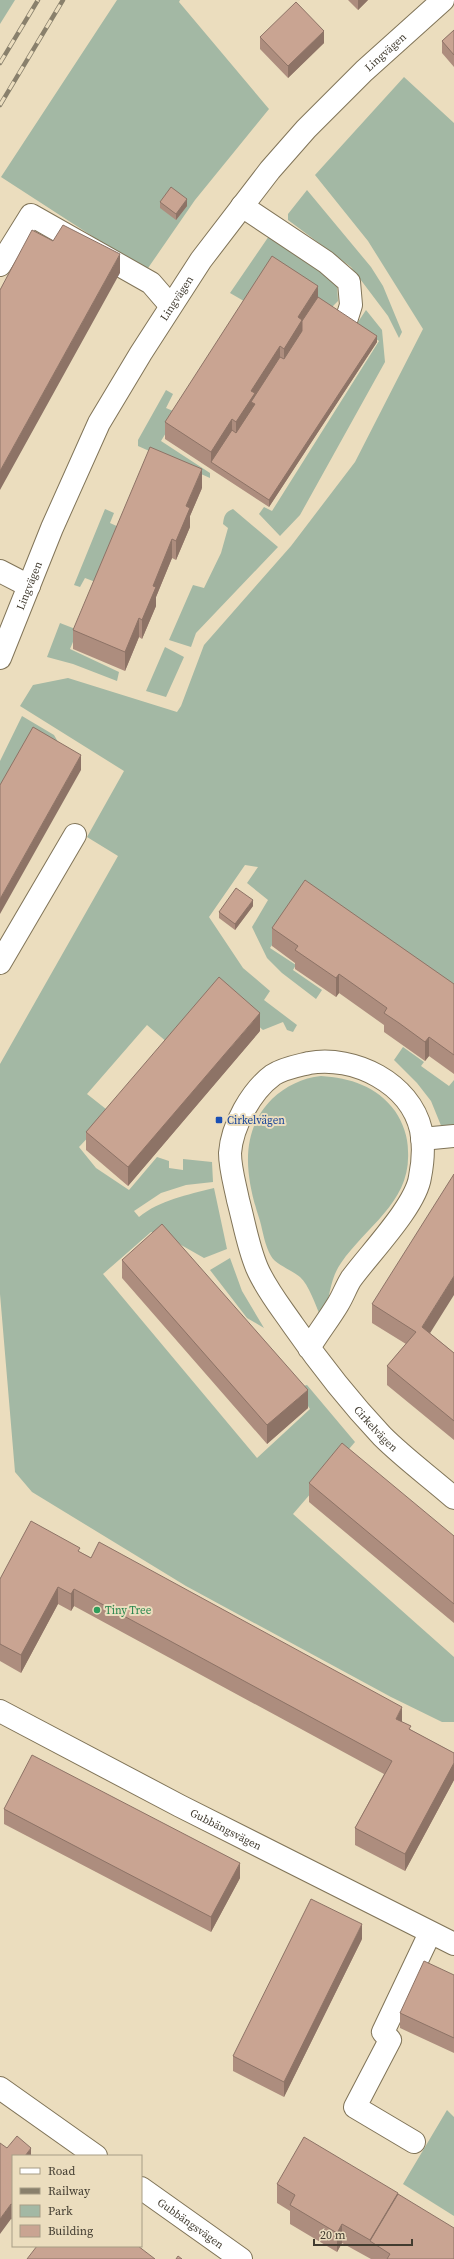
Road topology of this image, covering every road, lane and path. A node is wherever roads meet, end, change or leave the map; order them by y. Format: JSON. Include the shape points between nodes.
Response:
{"nodes":[{"id":1,"x":444,"y":0,"type":"edge"},
{"id":2,"x":242,"y":206,"type":"junction"},
{"id":3,"x":0,"y":265,"type":"edge"},
{"id":4,"x":170,"y":305,"type":"junction"},
{"id":5,"x":346,"y":321,"type":"edge"},
{"id":6,"x":0,"y":572,"type":"edge"},
{"id":7,"x":29,"y":586,"type":"junction"},
{"id":8,"x":0,"y":658,"type":"edge"},
{"id":9,"x":75,"y":835,"type":"dead end"},
{"id":10,"x":0,"y":963,"type":"edge"},
{"id":11,"x":454,"y":1136,"type":"edge"},
{"id":12,"x":422,"y":1139,"type":"junction"},
{"id":13,"x":309,"y":1348,"type":"junction"},
{"id":14,"x":454,"y":1498,"type":"edge"},
{"id":15,"x":0,"y":1711,"type":"edge"},
{"id":16,"x":430,"y":1933,"type":"junction"},
{"id":17,"x":454,"y":1944,"type":"edge"},
{"id":18,"x":0,"y":2088,"type":"edge"},
{"id":19,"x":414,"y":2142,"type":"dead end"},
{"id":20,"x":95,"y":2155,"type":"edge"},
{"id":21,"x":142,"y":2189,"type":"edge"},
{"id":22,"x":241,"y":2259,"type":"edge"}],
"edges":[{"from":1,"to":2,"type":"street","name":"Lingvägen","via":[[364,71],[306,129]]},
{"from":2,"to":4,"type":"street","name":"Lingvägen","via":[[200,260]]},
{"from":2,"to":5,"type":"street","via":[[326,262],[349,282],[351,306]]},
{"from":3,"to":4,"type":"street","via":[[31,215],[151,283]]},
{"from":4,"to":7,"type":"street","name":"Lingvägen","via":[[99,424]]},
{"from":6,"to":7,"type":"street"},
{"from":7,"to":8,"type":"street","name":"Lingvägen"},
{"from":9,"to":10,"type":"street"},
{"from":11,"to":12,"type":"street"},
{"from":12,"to":13,"type":"street","name":"Cirkelvägen","via":[[420,1181],[411,1199],[350,1281],[339,1303]]},
{"from":12,"to":13,"type":"street","name":"Cirkelvägen","via":[[409,1105],[394,1087],[372,1072],[344,1062],[321,1061],[291,1067],[273,1075],[256,1093],[235,1129],[230,1153],[233,1180],[257,1267],[270,1293]]},
{"from":13,"to":14,"type":"street","name":"Cirkelvägen","via":[[348,1398],[384,1438]]},
{"from":15,"to":16,"type":"street","name":"Gubbängsvägen","via":[[187,1810]]},
{"from":16,"to":17,"type":"street","name":"Gubbängsvägen"},
{"from":16,"to":19,"type":"street","via":[[383,2032],[390,2040],[355,2107]]},
{"from":18,"to":20,"type":"street"},
{"from":21,"to":22,"type":"street","name":"Gubbängsvägen"}]}
